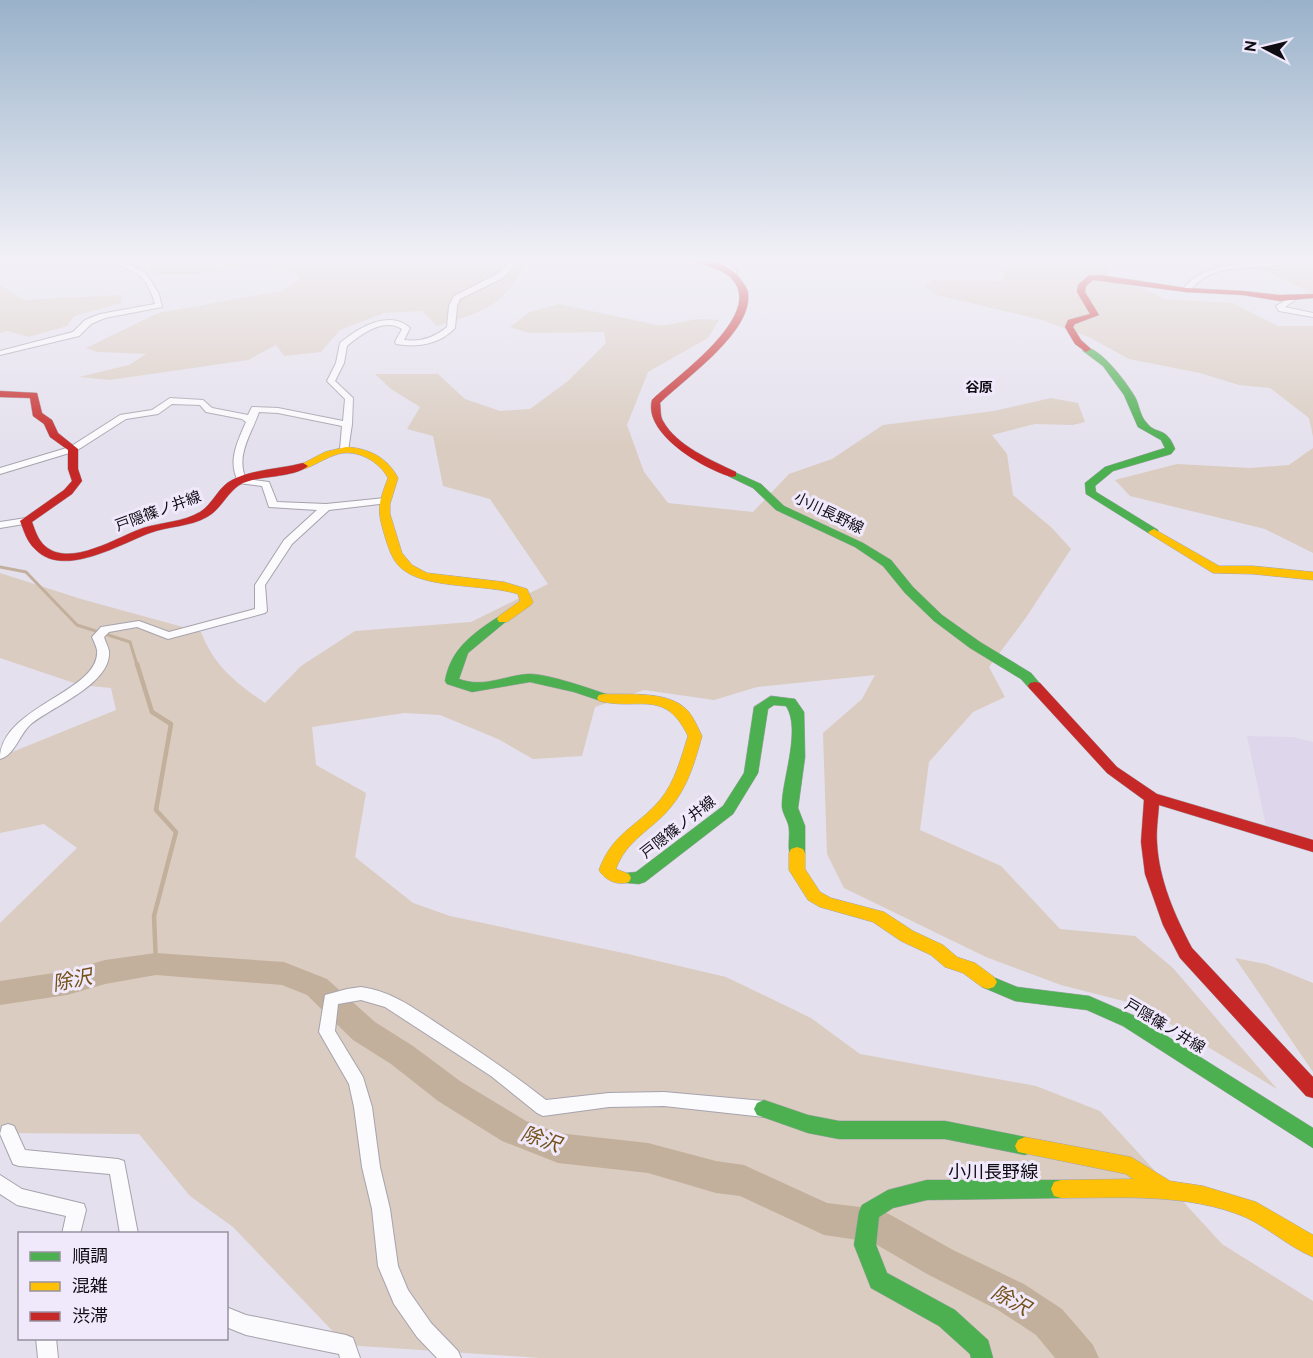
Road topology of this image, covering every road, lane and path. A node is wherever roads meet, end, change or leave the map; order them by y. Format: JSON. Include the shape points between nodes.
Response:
{"nodes":[{"id":1,"x":90,"y":321,"type":"edge"},
{"id":2,"x":452,"y":321,"type":"edge"},
{"id":3,"x":738,"y":321,"type":"edge"},
{"id":4,"x":1073,"y":321,"type":"edge"},
{"id":5,"x":0,"y":353,"type":"edge"},
{"id":6,"x":0,"y":393,"type":"edge"},
{"id":7,"x":251,"y":423,"type":"junction"},
{"id":8,"x":348,"y":424,"type":"junction"},
{"id":9,"x":73,"y":448,"type":"junction"},
{"id":10,"x":345,"y":449,"type":"junction"},
{"id":11,"x":0,"y":471,"type":"edge"},
{"id":12,"x":242,"y":481,"type":"junction"},
{"id":13,"x":385,"y":501,"type":"junction"},
{"id":14,"x":326,"y":507,"type":"junction"},
{"id":15,"x":26,"y":521,"type":"junction"},
{"id":16,"x":0,"y":525,"type":"edge"},
{"id":17,"x":1313,"y":576,"type":"edge"},
{"id":18,"x":0,"y":755,"type":"edge"},
{"id":19,"x":1152,"y":798,"type":"junction"},
{"id":20,"x":1313,"y":846,"type":"edge"},
{"id":21,"x":1313,"y":1090,"type":"edge"},
{"id":22,"x":764,"y":1109,"type":"joint"},
{"id":23,"x":8,"y":1132,"type":"dead end"},
{"id":24,"x":1313,"y":1139,"type":"edge"},
{"id":25,"x":0,"y":1183,"type":"edge"},
{"id":26,"x":1164,"y":1190,"type":"junction"},
{"id":27,"x":71,"y":1232,"type":"edge"},
{"id":28,"x":129,"y":1232,"type":"edge"},
{"id":29,"x":1313,"y":1247,"type":"edge"},
{"id":30,"x":228,"y":1318,"type":"edge"},
{"id":31,"x":46,"y":1340,"type":"edge"},
{"id":32,"x":48,"y":1358,"type":"edge"},
{"id":33,"x":350,"y":1358,"type":"edge"},
{"id":34,"x":451,"y":1358,"type":"edge"},
{"id":35,"x":982,"y":1358,"type":"edge"}],
"edges":[{"from":1,"to":5,"type":"street","via":[[76,334]]},
{"from":2,"to":8,"type":"street","via":[[452,328],[436,338],[416,343],[399,342],[406,328],[387,323],[363,330],[343,345],[331,381],[349,398]]},
{"from":3,"to":19,"type":"main road","name":"小川長野線","via":[[716,349],[655,402],[657,419],[675,440],[704,460],[757,486],[780,508],[851,540],[887,563],[938,618],[1026,676],[1113,770]]},
{"from":4,"to":17,"type":"main road","via":[[1070,332],[1106,363],[1129,396],[1142,425],[1166,438],[1170,449],[1109,469],[1089,485],[1091,494],[1217,570]]},
{"from":6,"to":9,"type":"main road","via":[[34,395],[37,414],[48,422],[54,435]]},
{"from":7,"to":8,"type":"street","via":[[255,409],[271,408]]},
{"from":7,"to":9,"type":"street","via":[[245,417],[209,410],[203,403],[177,400],[165,403],[155,412],[123,417]]},
{"from":7,"to":12,"type":"street","via":[[238,453],[237,472]]},
{"from":8,"to":10,"type":"street"},
{"from":9,"to":11,"type":"street"},
{"from":9,"to":15,"type":"main road","via":[[77,481],[68,492]]},
{"from":10,"to":12,"type":"main road","name":"戸隠篠ノ井線","via":[[298,469]]},
{"from":10,"to":13,"type":"main road","name":"戸隠篠ノ井線","via":[[388,467],[393,478]]},
{"from":12,"to":14,"type":"street","via":[[266,484],[273,505]]},
{"from":12,"to":15,"type":"main road","name":"戸隠篠ノ井線","via":[[227,487],[215,506],[203,515],[146,531],[95,552],[68,557],[45,553]]},
{"from":13,"to":14,"type":"street"},
{"from":13,"to":24,"type":"main road","name":"戸隠篠ノ井線","via":[[391,549],[414,573],[434,580],[500,584],[523,592],[527,602],[465,646],[454,665],[452,681],[472,688],[518,680],[546,680],[598,698],[659,702],[675,707],[690,723],[695,736],[678,786],[663,806],[623,838],[610,854],[607,870],[612,875],[639,878],[728,810],[751,773],[761,707],[772,699],[790,702],[797,712],[798,757],[790,808],[797,826],[797,870],[814,896],[878,917],[951,962],[1015,994],[1089,1003],[1129,1021]]},
{"from":14,"to":18,"type":"street","via":[[288,542],[260,585],[261,611],[168,636],[139,624],[105,629],[98,637],[104,646],[95,670],[78,690],[24,723]]},
{"from":15,"to":16,"type":"street"},
{"from":19,"to":20,"type":"main road"},
{"from":19,"to":21,"type":"main road","via":[[1149,842],[1153,874],[1164,909],[1186,953]]},
{"from":22,"to":26,"type":"main road","via":[[839,1130],[945,1130],[1131,1166]]},
{"from":22,"to":34,"type":"street","via":[[664,1099],[609,1100],[543,1108],[497,1071],[391,1002],[351,992],[331,1000],[327,1032],[357,1082],[388,1266],[406,1305]]},
{"from":23,"to":28,"type":"street","via":[[19,1158],[118,1167]]},
{"from":25,"to":27,"type":"street","via":[[17,1196],[77,1210]]},
{"from":26,"to":29,"type":"main road","name":"小川長野線","via":[[1211,1196],[1251,1210]]},
{"from":26,"to":35,"type":"main road","name":"小川長野線","via":[[927,1190],[888,1200],[869,1212],[865,1245],[879,1280],[947,1318],[980,1348]]},
{"from":30,"to":33,"type":"street","via":[[346,1345]]},
{"from":31,"to":32,"type":"street"}]}
